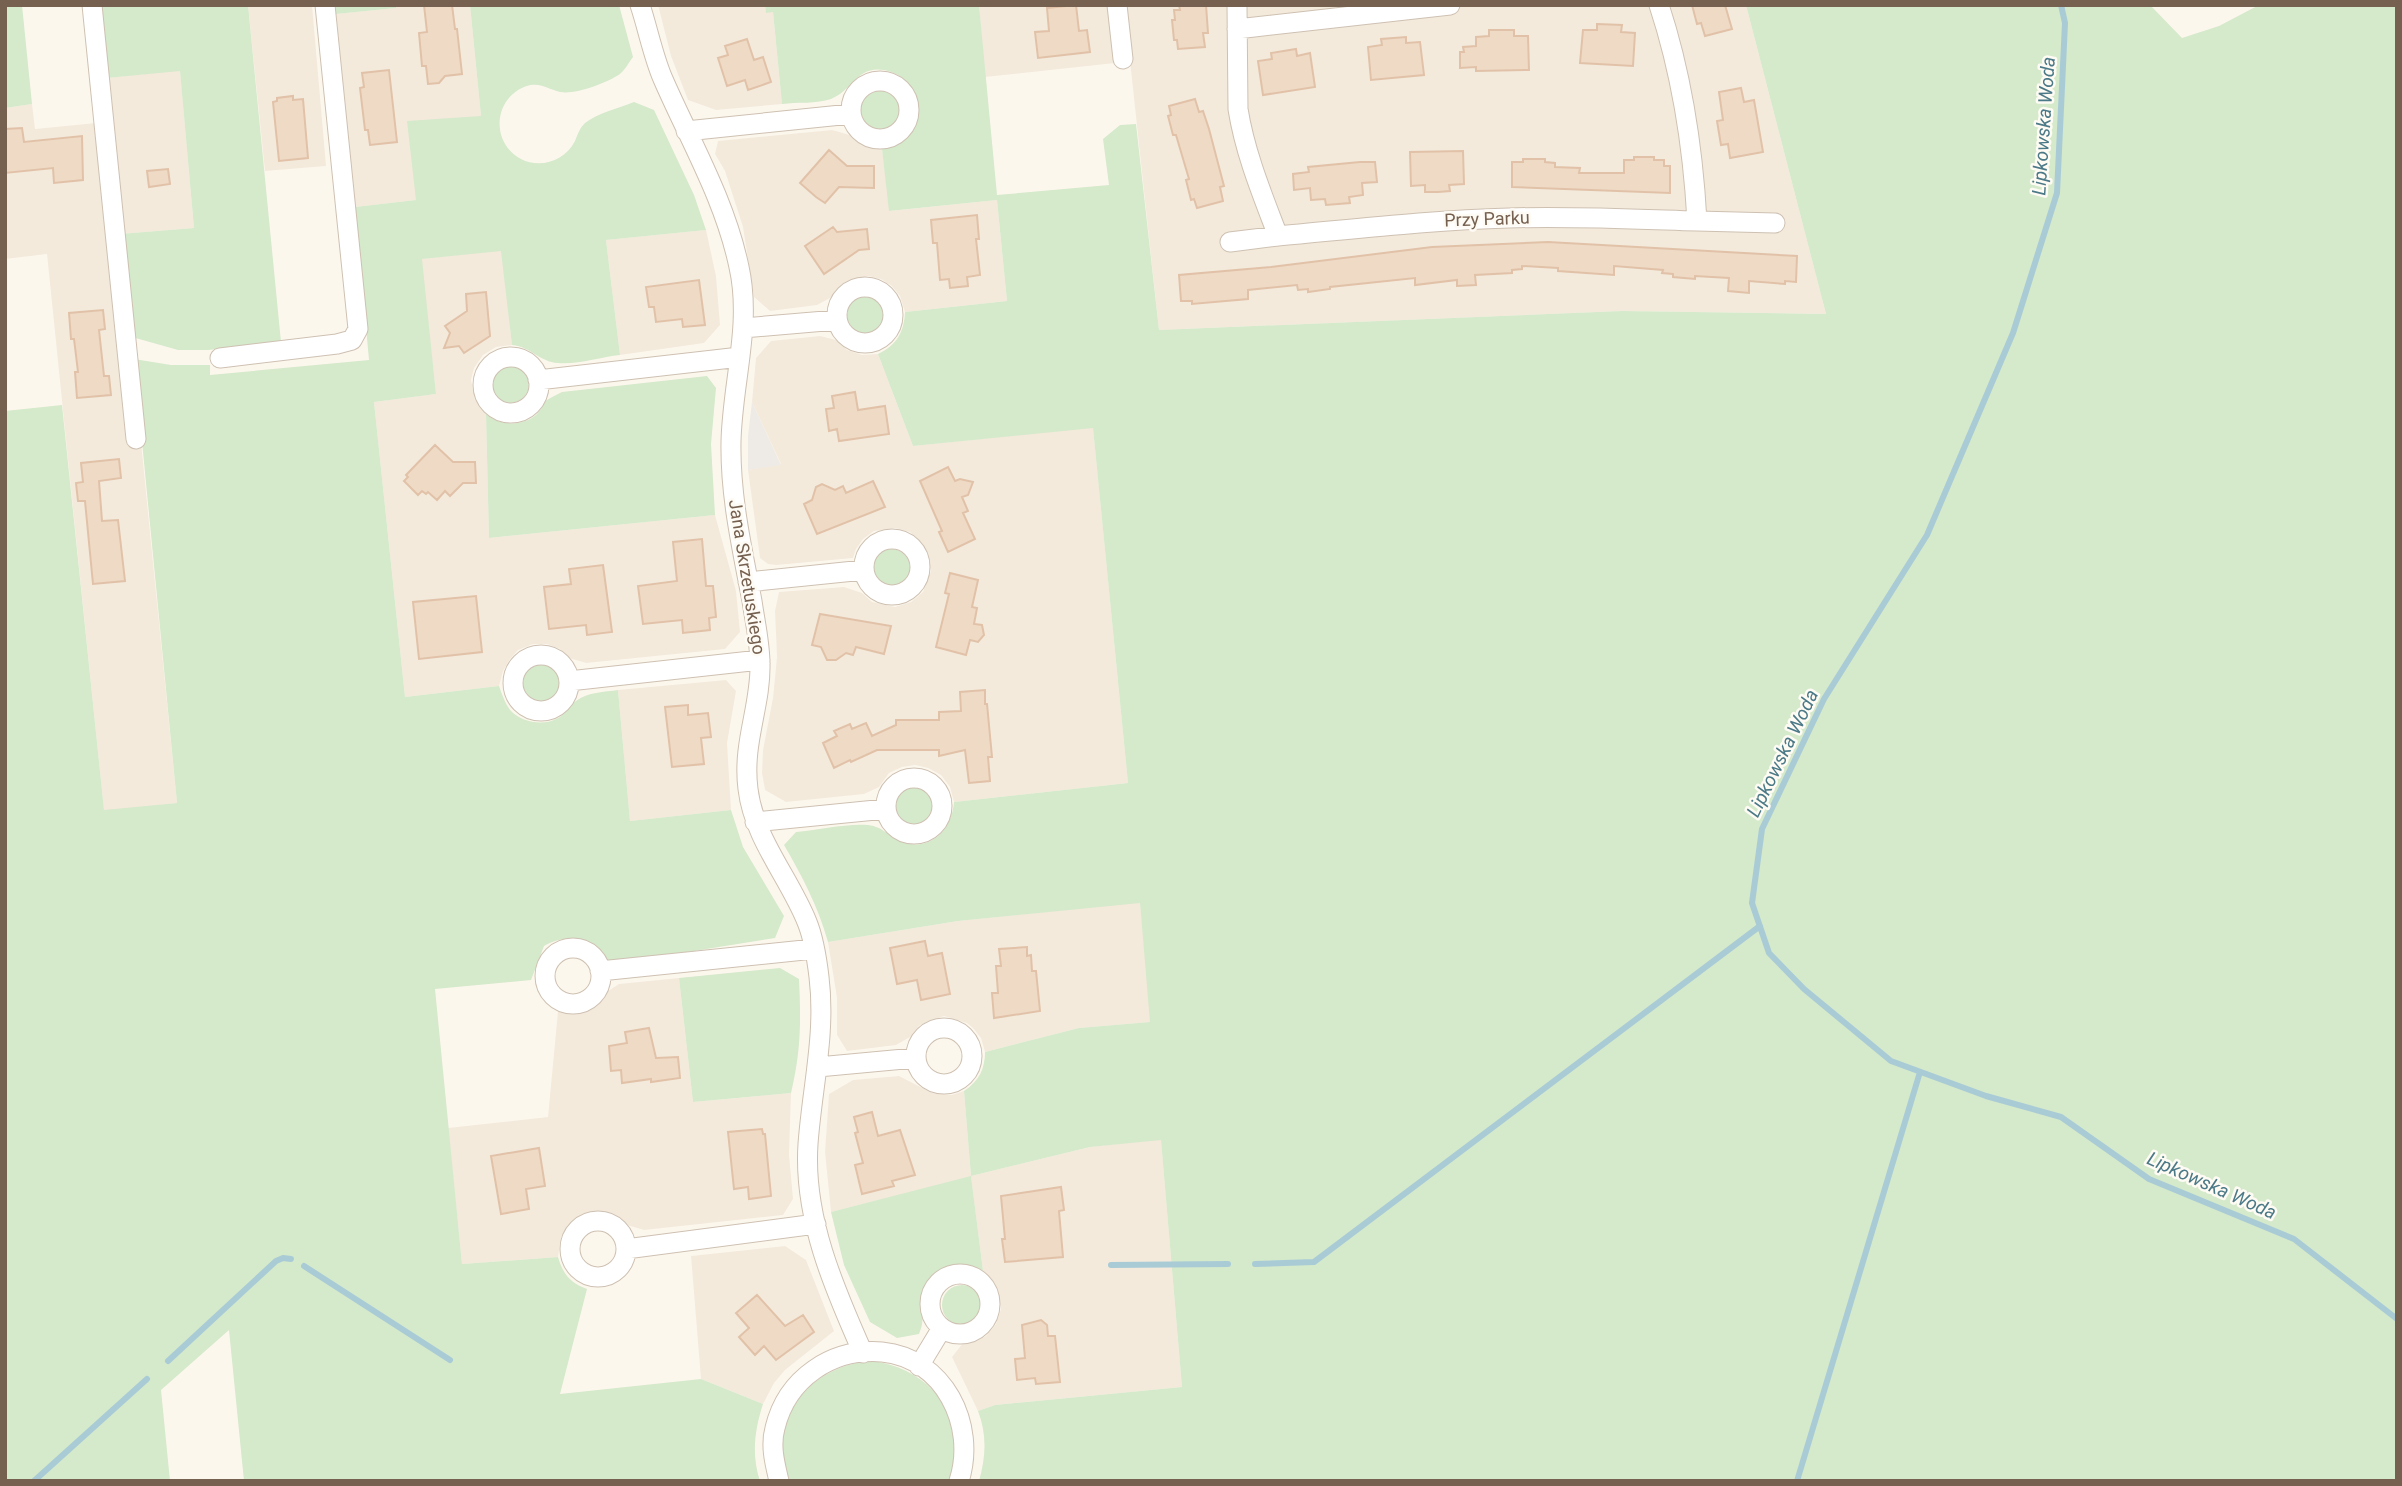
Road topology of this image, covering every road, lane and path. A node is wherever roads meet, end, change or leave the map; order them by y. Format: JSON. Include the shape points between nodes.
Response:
{"nodes":[{"id":1,"x":92,"y":5,"type":"edge"},
{"id":2,"x":325,"y":5,"type":"edge"},
{"id":3,"x":640,"y":5,"type":"edge"},
{"id":4,"x":1117,"y":5,"type":"edge"},
{"id":5,"x":1237,"y":5,"type":"edge"},
{"id":6,"x":1659,"y":5,"type":"edge"},
{"id":7,"x":1438,"y":6,"type":"edge"},
{"id":8,"x":1237,"y":29,"type":"junction"},
{"id":9,"x":1123,"y":60,"type":"dead end"},
{"id":10,"x":851,"y":114,"type":"dead end"},
{"id":11,"x":687,"y":131,"type":"junction"},
{"id":12,"x":1697,"y":221,"type":"junction"},
{"id":13,"x":1774,"y":223,"type":"dead end"},
{"id":14,"x":1278,"y":236,"type":"junction"},
{"id":15,"x":1230,"y":242,"type":"dead end"},
{"id":16,"x":837,"y":320,"type":"dead end"},
{"id":17,"x":743,"y":328,"type":"junction"},
{"id":18,"x":740,"y":357,"type":"junction"},
{"id":19,"x":220,"y":358,"type":"dead end"},
{"id":20,"x":538,"y":380,"type":"dead end"},
{"id":21,"x":136,"y":439,"type":"dead end"},
{"id":22,"x":864,"y":570,"type":"dead end"},
{"id":23,"x":748,"y":582,"type":"junction"},
{"id":24,"x":760,"y":660,"type":"junction"},
{"id":25,"x":569,"y":681,"type":"dead end"},
{"id":26,"x":886,"y":809,"type":"dead end"},
{"id":27,"x":755,"y":822,"type":"junction"},
{"id":28,"x":814,"y":948,"type":"junction"},
{"id":29,"x":600,"y":971,"type":"dead end"},
{"id":30,"x":915,"y":1058,"type":"dead end"},
{"id":31,"x":818,"y":1067,"type":"junction"},
{"id":32,"x":816,"y":1224,"type":"junction"},
{"id":33,"x":626,"y":1249,"type":"dead end"},
{"id":34,"x":942,"y":1328,"type":"dead end"},
{"id":35,"x":863,"y":1353,"type":"junction"},
{"id":36,"x":919,"y":1366,"type":"junction"},
{"id":37,"x":779,"y":1481,"type":"edge"},
{"id":38,"x":959,"y":1481,"type":"edge"}],
"edges":[{"from":1,"to":21,"type":"street"},
{"from":2,"to":19,"type":"street","via":[[358,328],[352,340],[337,344]]},
{"from":3,"to":11,"type":"street","name":"Jana Skrzetuskiego","via":[[661,74]]},
{"from":4,"to":9,"type":"street"},
{"from":5,"to":8,"type":"street"},
{"from":6,"to":12,"type":"street","via":[[1680,80]]},
{"from":7,"to":8,"type":"street"},
{"from":8,"to":14,"type":"street","via":[[1240,125]]},
{"from":10,"to":11,"type":"street"},
{"from":11,"to":17,"type":"street","name":"Jana Skrzetuskiego","via":[[727,220],[740,270]]},
{"from":12,"to":13,"type":"street","name":"Przy Parku"},
{"from":12,"to":14,"type":"street","name":"Przy Parku","via":[[1508,218]]},
{"from":14,"to":15,"type":"street","name":"Przy Parku"},
{"from":16,"to":17,"type":"street"},
{"from":17,"to":18,"type":"street","name":"Jana Skrzetuskiego"},
{"from":18,"to":20,"type":"street"},
{"from":18,"to":23,"type":"street","name":"Jana Skrzetuskiego","via":[[731,440],[736,517]]},
{"from":22,"to":23,"type":"street"},
{"from":23,"to":24,"type":"street","name":"Jana Skrzetuskiego"},
{"from":24,"to":25,"type":"street"},
{"from":24,"to":27,"type":"street","name":"Jana Skrzetuskiego","via":[[746,754]]},
{"from":26,"to":27,"type":"street"},
{"from":27,"to":28,"type":"street","name":"Jana Skrzetuskiego","via":[[806,919]]},
{"from":28,"to":29,"type":"street"},
{"from":28,"to":31,"type":"street","name":"Jana Skrzetuskiego","via":[[822,1004]]},
{"from":30,"to":31,"type":"street"},
{"from":31,"to":32,"type":"street","name":"Jana Skrzetuskiego","via":[[808,1147]]},
{"from":32,"to":33,"type":"street"},
{"from":32,"to":35,"type":"street","name":"Jana Skrzetuskiego","via":[[836,1292]]},
{"from":34,"to":36,"type":"street"},
{"from":35,"to":36,"type":"street","via":[[884,1352]]},
{"from":35,"to":37,"type":"street","via":[[850,1353],[818,1366],[787,1397],[775,1428]]},
{"from":36,"to":38,"type":"street","via":[[946,1391],[961,1418],[964,1456]]}]}
